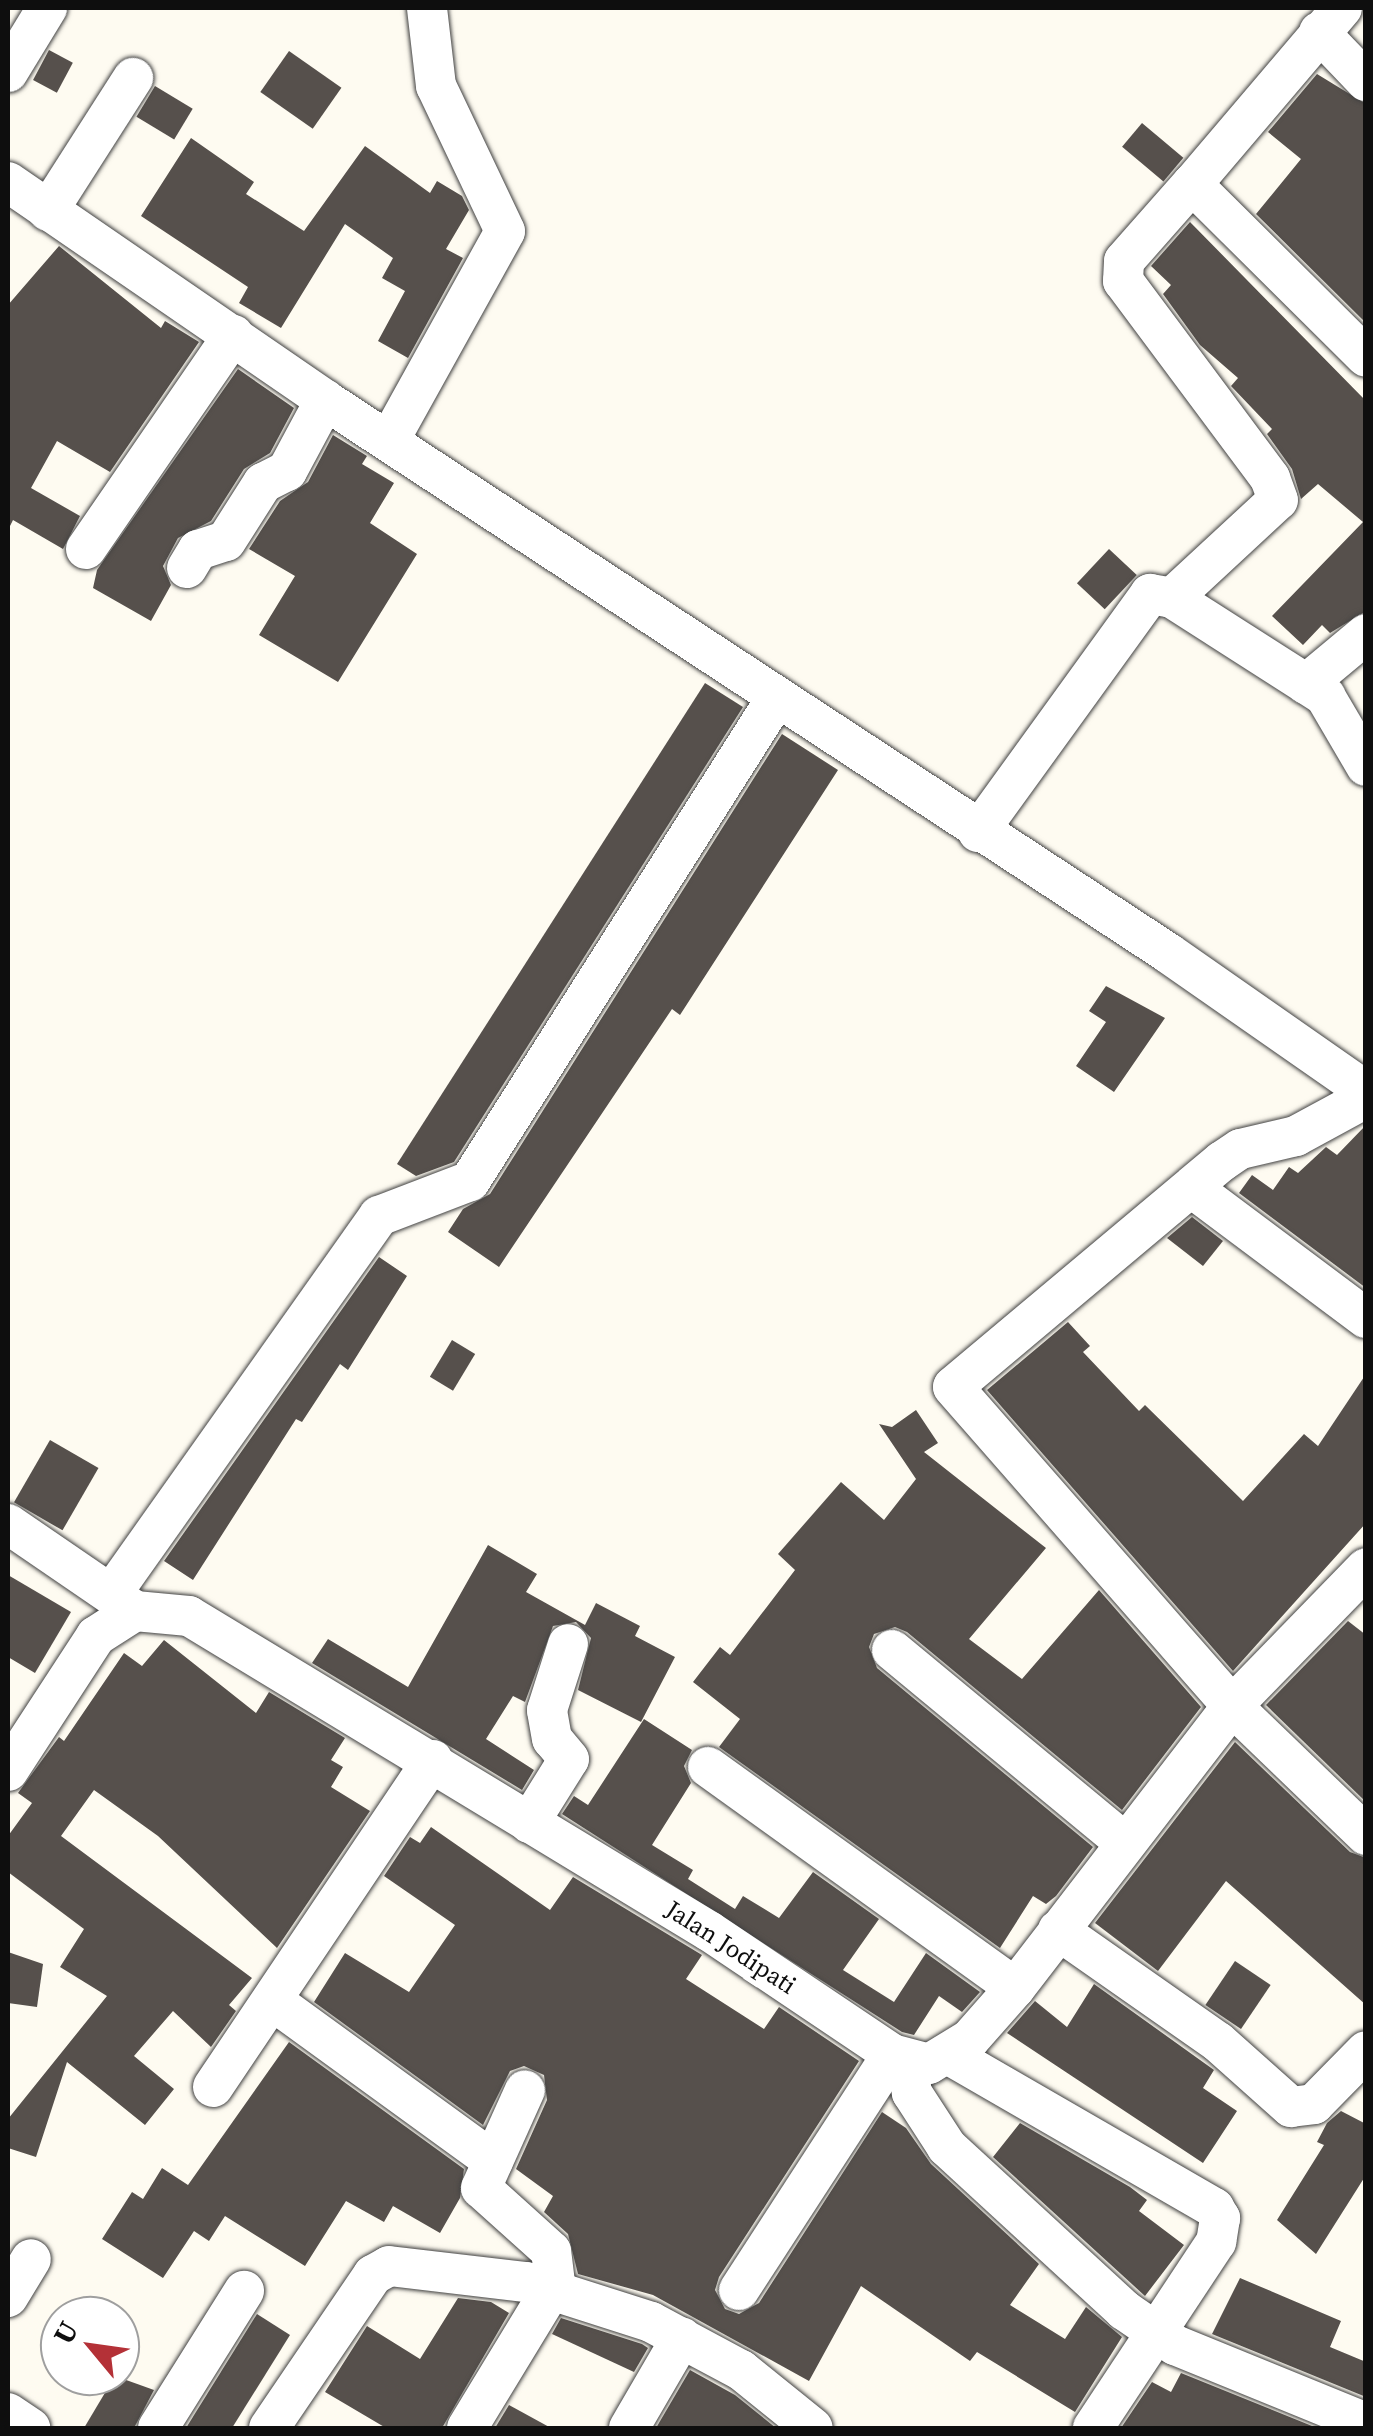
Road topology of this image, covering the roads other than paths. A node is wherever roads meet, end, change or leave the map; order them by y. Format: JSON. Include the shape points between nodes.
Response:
{"nodes":[{"id":1,"x":47,"y":8,"type":"edge"},
{"id":2,"x":427,"y":8,"type":"edge"},
{"id":3,"x":1331,"y":20,"type":"edge"},
{"id":4,"x":8,"y":72,"type":"edge"},
{"id":5,"x":132,"y":78,"type":"dead end"},
{"id":6,"x":1366,"y":81,"type":"edge"},
{"id":7,"x":8,"y":182,"type":"edge"},
{"id":8,"x":1192,"y":184,"type":"junction"},
{"id":9,"x":48,"y":210,"type":"junction"},
{"id":10,"x":233,"y":335,"type":"junction"},
{"id":11,"x":1366,"y":358,"type":"edge"},
{"id":12,"x":326,"y":400,"type":"junction"},
{"id":13,"x":390,"y":437,"type":"junction"},
{"id":14,"x":86,"y":549,"type":"dead end"},
{"id":15,"x":187,"y":568,"type":"dead end"},
{"id":16,"x":1172,"y":598,"type":"junction"},
{"id":17,"x":1366,"y":634,"type":"edge"},
{"id":18,"x":1306,"y":684,"type":"junction"},
{"id":19,"x":777,"y":697,"type":"junction"},
{"id":20,"x":1366,"y":766,"type":"edge"},
{"id":21,"x":978,"y":832,"type":"junction"},
{"id":22,"x":1366,"y":1095,"type":"edge"},
{"id":23,"x":1192,"y":1188,"type":"junction"},
{"id":24,"x":1366,"y":1318,"type":"edge"},
{"id":25,"x":8,"y":1524,"type":"edge"},
{"id":26,"x":1366,"y":1568,"type":"edge"},
{"id":27,"x":123,"y":1602,"type":"junction"},
{"id":28,"x":568,"y":1644,"type":"dead end"},
{"id":29,"x":892,"y":1650,"type":"dead end"},
{"id":30,"x":1232,"y":1706,"type":"junction"},
{"id":31,"x":433,"y":1760,"type":"junction"},
{"id":32,"x":708,"y":1767,"type":"dead end"},
{"id":33,"x":8,"y":1770,"type":"edge"},
{"id":34,"x":529,"y":1823,"type":"junction"},
{"id":35,"x":1366,"y":1834,"type":"edge"},
{"id":36,"x":1125,"y":1843,"type":"junction"},
{"id":37,"x":1058,"y":1930,"type":"junction"},
{"id":38,"x":1015,"y":1988,"type":"junction"},
{"id":39,"x":272,"y":2001,"type":"junction"},
{"id":40,"x":1366,"y":2051,"type":"edge"},
{"id":41,"x":951,"y":2056,"type":"junction"},
{"id":42,"x":900,"y":2058,"type":"junction"},
{"id":43,"x":214,"y":2087,"type":"dead end"},
{"id":44,"x":525,"y":2090,"type":"dead end"},
{"id":45,"x":493,"y":2161,"type":"junction"},
{"id":46,"x":31,"y":2259,"type":"dead end"},
{"id":47,"x":554,"y":2282,"type":"junction"},
{"id":48,"x":739,"y":2290,"type":"dead end"},
{"id":49,"x":244,"y":2291,"type":"dead end"},
{"id":50,"x":8,"y":2296,"type":"edge"},
{"id":51,"x":1156,"y":2335,"type":"junction"},
{"id":52,"x":682,"y":2336,"type":"junction"},
{"id":53,"x":8,"y":2413,"type":"edge"},
{"id":54,"x":1366,"y":2423,"type":"edge"},
{"id":55,"x":30,"y":2428,"type":"edge"},
{"id":56,"x":158,"y":2428,"type":"edge"},
{"id":57,"x":269,"y":2428,"type":"edge"},
{"id":58,"x":467,"y":2428,"type":"edge"},
{"id":59,"x":630,"y":2428,"type":"edge"},
{"id":60,"x":813,"y":2428,"type":"edge"},
{"id":61,"x":1093,"y":2428,"type":"edge"}],
"edges":[{"from":1,"to":4,"type":"street"},
{"from":2,"to":13,"type":"street","via":[[436,86],[505,231]]},
{"from":3,"to":6,"type":"street"},
{"from":3,"to":8,"type":"street"},
{"from":5,"to":9,"type":"street"},
{"from":7,"to":9,"type":"street"},
{"from":8,"to":11,"type":"street"},
{"from":8,"to":16,"type":"street","via":[[1124,260],[1123,281],[1270,478],[1278,500]]},
{"from":9,"to":10,"type":"street"},
{"from":10,"to":12,"type":"street"},
{"from":10,"to":14,"type":"street"},
{"from":12,"to":13,"type":"street"},
{"from":12,"to":15,"type":"street","via":[[286,471],[262,483],[226,541],[201,547]]},
{"from":13,"to":19,"type":"street"},
{"from":16,"to":18,"type":"street"},
{"from":16,"to":21,"type":"street","via":[[1157,592],[1142,598]]},
{"from":17,"to":18,"type":"street"},
{"from":18,"to":20,"type":"street","via":[[1336,709]]},
{"from":19,"to":21,"type":"street"},
{"from":19,"to":27,"type":"street","via":[[470,1181],[379,1216]]},
{"from":21,"to":22,"type":"street","via":[[1168,952]]},
{"from":22,"to":23,"type":"street","via":[[1296,1136],[1240,1149]]},
{"from":23,"to":24,"type":"street"},
{"from":23,"to":30,"type":"street","via":[[953,1391]]},
{"from":25,"to":27,"type":"street"},
{"from":26,"to":30,"type":"street"},
{"from":27,"to":31,"type":"street","name":"Jalan Jodipati","via":[[189,1616]]},
{"from":27,"to":33,"type":"street"},
{"from":28,"to":34,"type":"street","via":[[546,1710],[563,1768]]},
{"from":29,"to":36,"type":"street"},
{"from":30,"to":35,"type":"street"},
{"from":30,"to":36,"type":"street"},
{"from":31,"to":34,"type":"street","name":"Jalan Jodipati"},
{"from":31,"to":39,"type":"street"},
{"from":32,"to":38,"type":"street"},
{"from":34,"to":42,"type":"street","name":"Jalan Jodipati","via":[[710,1931]]},
{"from":36,"to":37,"type":"street"},
{"from":37,"to":38,"type":"street"},
{"from":37,"to":40,"type":"street","via":[[1218,2042],[1292,2107],[1314,2104]]},
{"from":38,"to":41,"type":"street"},
{"from":39,"to":43,"type":"street"},
{"from":39,"to":45,"type":"street"},
{"from":41,"to":42,"type":"street"},
{"from":41,"to":51,"type":"street","via":[[1214,2208],[1222,2228]]},
{"from":42,"to":48,"type":"street"},
{"from":42,"to":51,"type":"street","via":[[912,2092],[947,2147]]},
{"from":44,"to":45,"type":"street"},
{"from":45,"to":47,"type":"street","via":[[482,2190],[551,2251]]},
{"from":46,"to":50,"type":"street"},
{"from":47,"to":52,"type":"street"},
{"from":47,"to":57,"type":"street","via":[[380,2269]]},
{"from":47,"to":58,"type":"street"},
{"from":49,"to":56,"type":"street"},
{"from":51,"to":54,"type":"street"},
{"from":51,"to":61,"type":"street"},
{"from":52,"to":59,"type":"street"},
{"from":52,"to":60,"type":"street","via":[[741,2370]]},
{"from":53,"to":55,"type":"street"}]}
